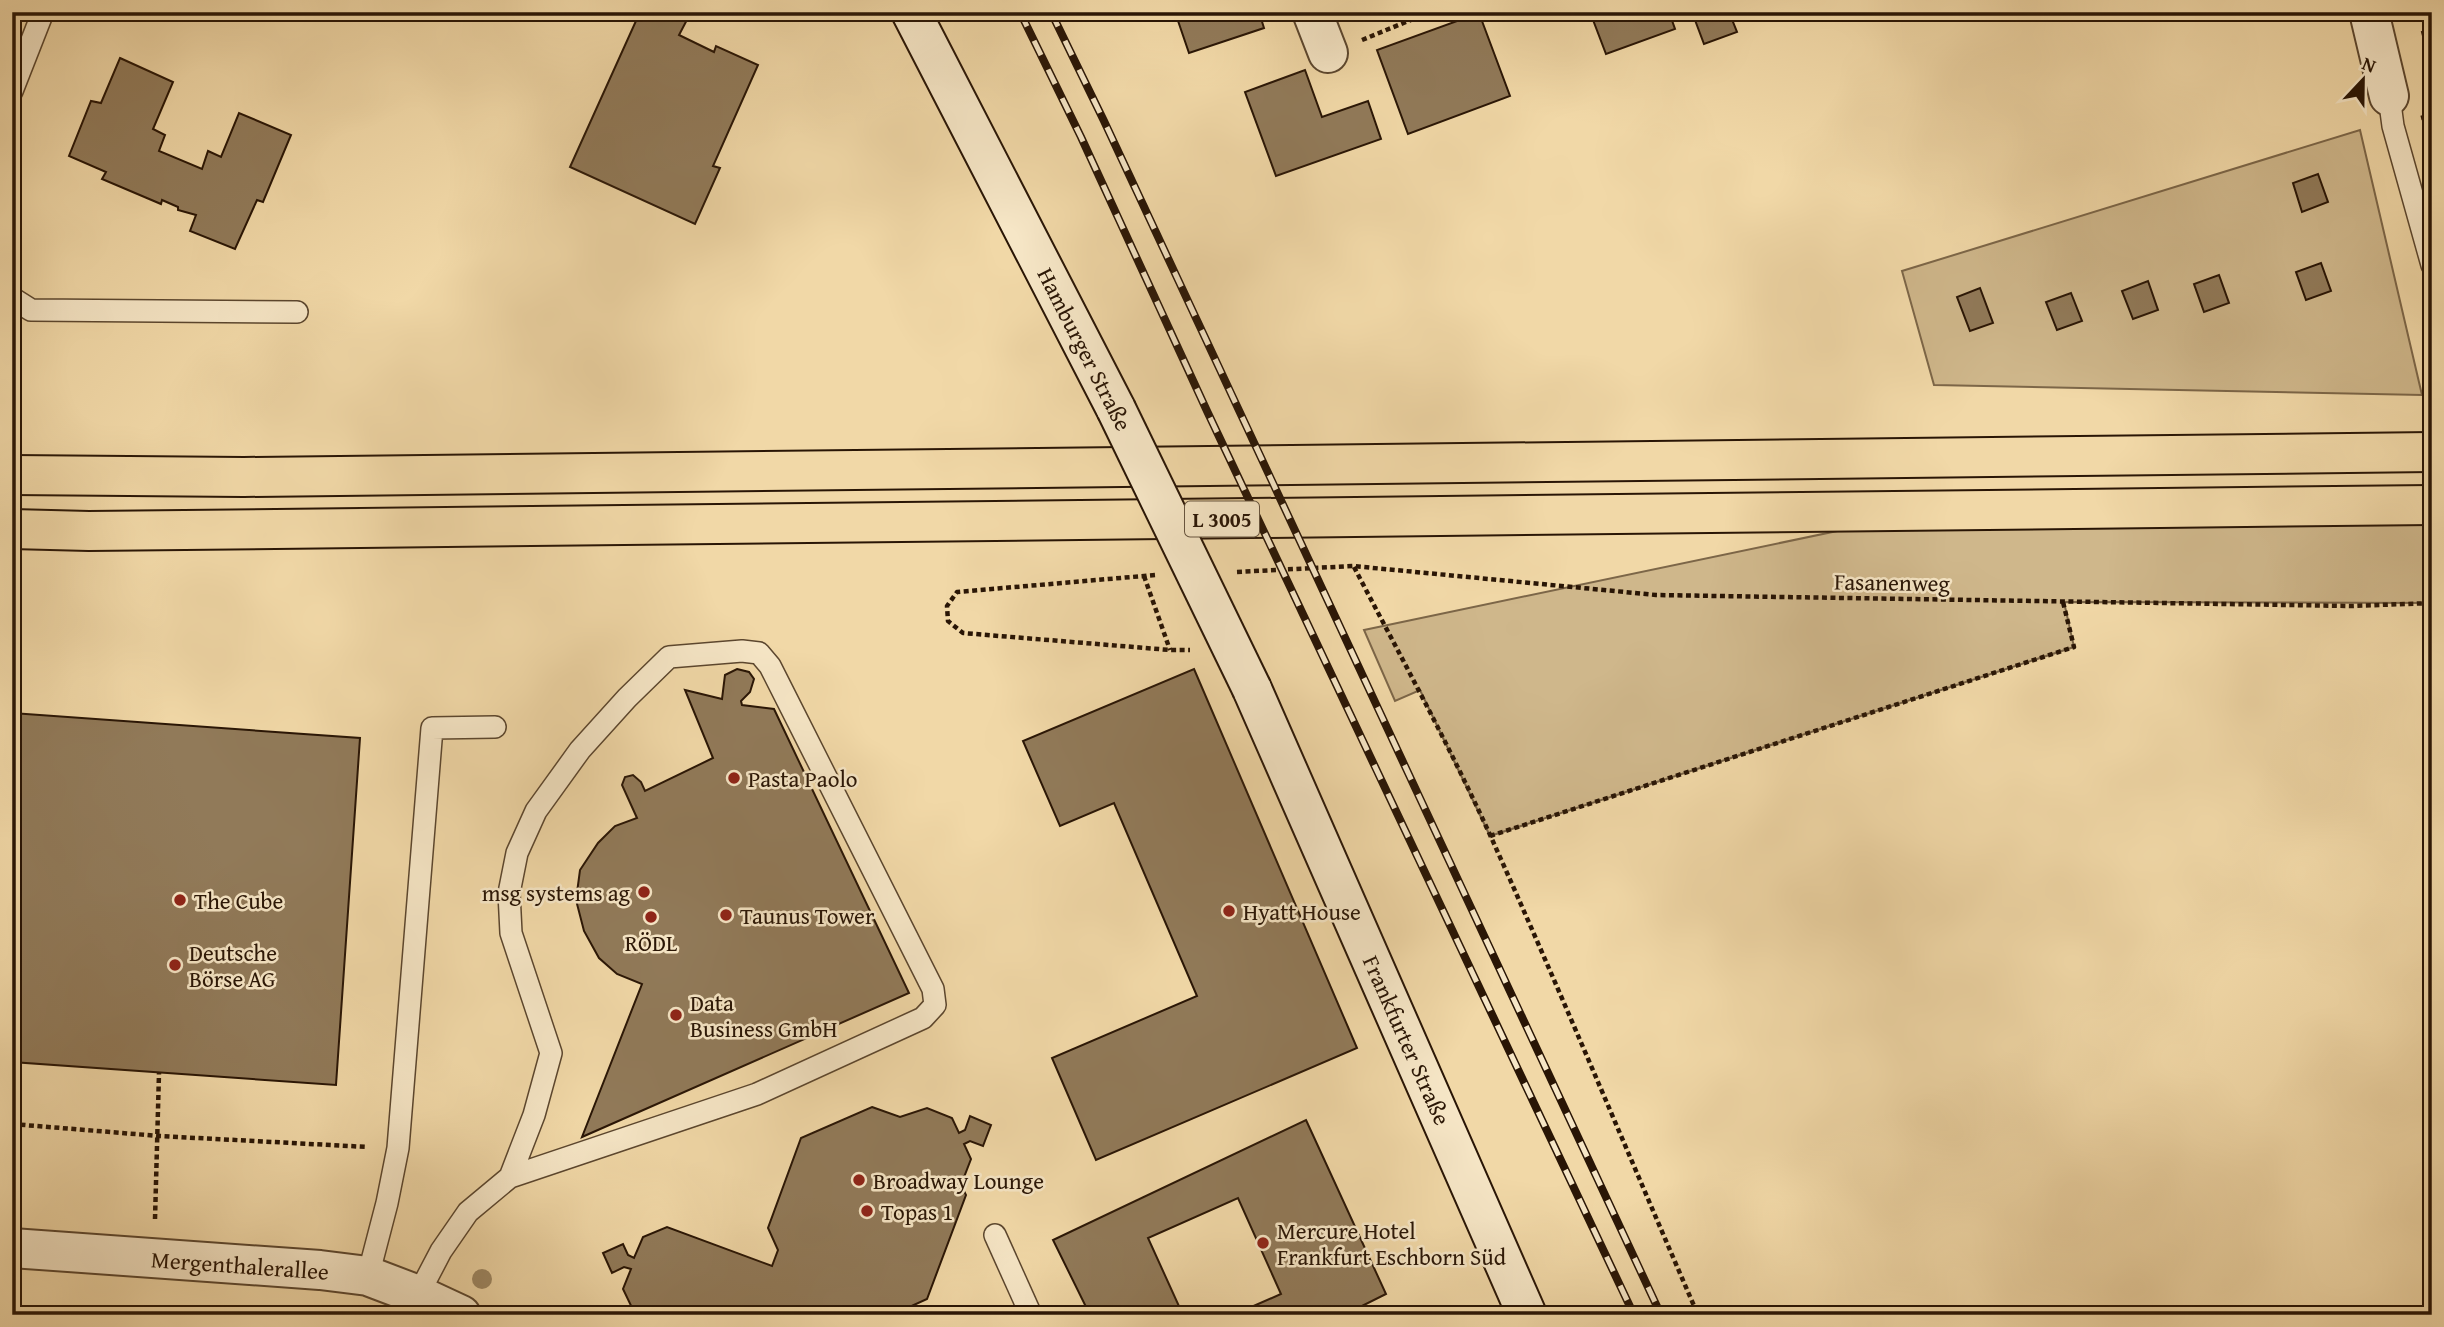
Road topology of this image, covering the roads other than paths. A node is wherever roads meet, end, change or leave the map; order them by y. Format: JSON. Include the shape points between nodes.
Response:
{"nodes":[{"id":1,"x":43,"y":12,"type":"edge"},
{"id":2,"x":911,"y":12,"type":"edge"},
{"id":3,"x":1312,"y":12,"type":"edge"},
{"id":4,"x":2369,"y":12,"type":"edge"},
{"id":5,"x":1328,"y":53,"type":"road end"},
{"id":6,"x":12,"y":91,"type":"edge"},
{"id":7,"x":2389,"y":96,"type":"joint"},
{"id":8,"x":2432,"y":265,"type":"edge"},
{"id":9,"x":12,"y":298,"type":"edge"},
{"id":10,"x":297,"y":313,"type":"dead end"},
{"id":11,"x":2432,"y":452,"type":"edge"},
{"id":12,"x":12,"y":475,"type":"edge"},
{"id":13,"x":2432,"y":505,"type":"edge"},
{"id":14,"x":12,"y":529,"type":"edge"},
{"id":15,"x":1252,"y":689,"type":"joint"},
{"id":16,"x":495,"y":727,"type":"dead end"},
{"id":17,"x":510,"y":1177,"type":"junction"},
{"id":18,"x":995,"y":1235,"type":"dead end"},
{"id":19,"x":12,"y":1248,"type":"edge"},
{"id":20,"x":368,"y":1276,"type":"junction"},
{"id":21,"x":418,"y":1295,"type":"junction"},
{"id":22,"x":1525,"y":1314,"type":"edge"},
{"id":23,"x":461,"y":1315,"type":"edge"},
{"id":24,"x":1031,"y":1315,"type":"edge"}],
"edges":[{"from":1,"to":6,"type":"lane"},
{"from":2,"to":15,"type":"street","name":"Hamburger Straße","bridge":true,"via":[[1116,409]]},
{"from":3,"to":5,"type":"street"},
{"from":4,"to":7,"type":"street"},
{"from":7,"to":8,"type":"lane","via":[[2393,126]]},
{"from":9,"to":10,"type":"lane","via":[[31,310]]},
{"from":11,"to":12,"type":"highway","via":[[244,477]]},
{"from":13,"to":14,"type":"highway","number":"L 3005"},
{"from":15,"to":22,"type":"street","name":"Frankfurter Straße"},
{"from":16,"to":20,"type":"lane","via":[[432,728],[398,1149]]},
{"from":17,"to":17,"type":"lane","via":[[757,1094],[923,1018],[935,1005],[933,989],[759,653],[669,657],[580,750],[536,811],[517,853],[509,893],[511,933],[551,1053]]},
{"from":17,"to":21,"type":"lane","via":[[468,1212]]},
{"from":18,"to":24,"type":"lane"},
{"from":19,"to":20,"type":"street","name":"Mergenthalerallee"},
{"from":20,"to":21,"type":"street","name":"Mergenthalerallee"},
{"from":21,"to":23,"type":"street","name":"Mergenthalerallee"}]}
